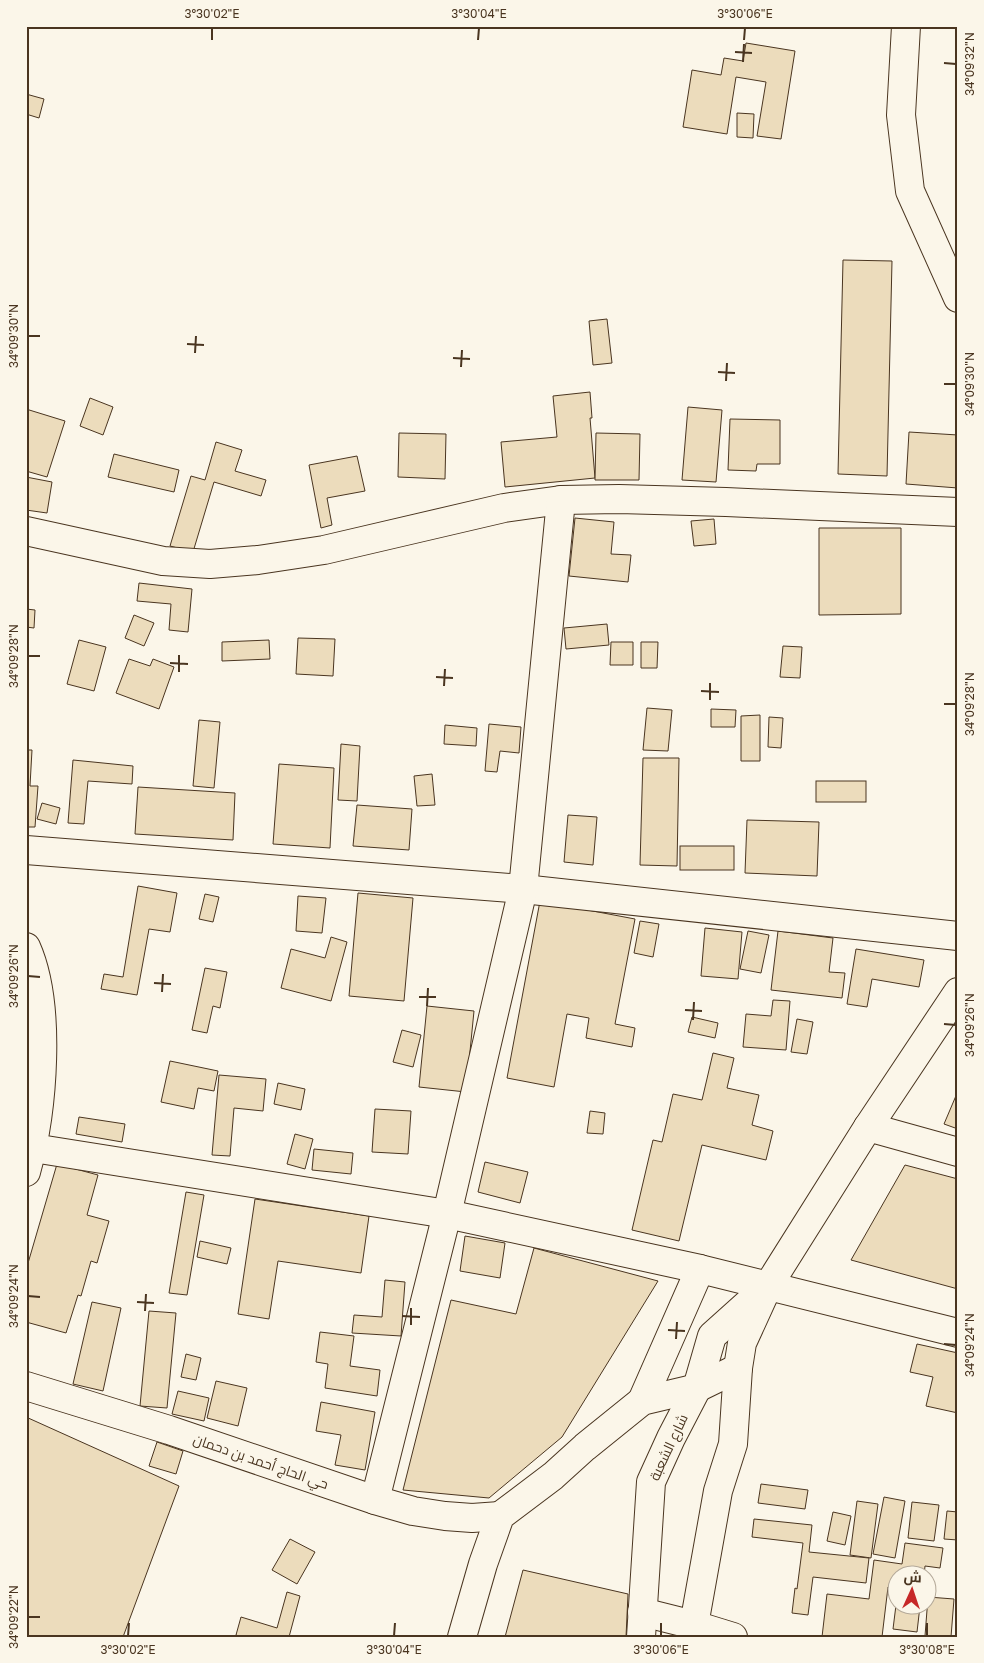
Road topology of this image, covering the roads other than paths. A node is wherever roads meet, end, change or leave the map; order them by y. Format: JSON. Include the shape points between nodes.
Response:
{"nodes":[{"id":1,"x":906,"y":26,"type":"edge"},
{"id":2,"x":958,"y":298,"type":"edge"},
{"id":3,"x":561,"y":500,"type":"junction"},
{"id":4,"x":958,"y":512,"type":"edge"},
{"id":5,"x":26,"y":532,"type":"edge"},
{"id":6,"x":26,"y":850,"type":"edge"},
{"id":7,"x":524,"y":889,"type":"junction"},
{"id":8,"x":958,"y":936,"type":"edge"},
{"id":9,"x":26,"y":947,"type":"edge"},
{"id":10,"x":958,"y":992,"type":"edge"},
{"id":11,"x":868,"y":1128,"type":"junction"},
{"id":12,"x":958,"y":1152,"type":"edge"},
{"id":13,"x":30,"y":1160,"type":"edge"},
{"id":14,"x":448,"y":1214,"type":"junction"},
{"id":15,"x":700,"y":1268,"type":"junction"},
{"id":16,"x":768,"y":1286,"type":"junction"},
{"id":17,"x":958,"y":1333,"type":"edge"},
{"id":18,"x":738,"y":1368,"type":"junction"},
{"id":19,"x":26,"y":1386,"type":"edge"},
{"id":20,"x":697,"y":1388,"type":"junction"},
{"id":21,"x":642,"y":1401,"type":"junction"},
{"id":22,"x":375,"y":1500,"type":"junction"},
{"id":23,"x":500,"y":1516,"type":"junction"},
{"id":24,"x":641,"y":1625,"type":"edge"},
{"id":25,"x":694,"y":1631,"type":"edge"},
{"id":26,"x":462,"y":1637,"type":"edge"},
{"id":27,"x":733,"y":1637,"type":"edge"}],
"edges":[{"from":1,"to":2,"type":"street","via":[[901,115],[910,191]]},
{"from":3,"to":4,"type":"street","via":[[726,502]]},
{"from":3,"to":5,"type":"street","via":[[504,508],[324,550],[210,564],[164,561]]},
{"from":3,"to":7,"type":"street"},
{"from":6,"to":7,"type":"street"},
{"from":7,"to":8,"type":"street"},
{"from":7,"to":14,"type":"street"},
{"from":9,"to":13,"type":"street","via":[[38,982],[42,1024],[42,1080]]},
{"from":10,"to":11,"type":"street"},
{"from":11,"to":12,"type":"street"},
{"from":11,"to":16,"type":"street"},
{"from":13,"to":14,"type":"street"},
{"from":14,"to":15,"type":"street"},
{"from":14,"to":22,"type":"street"},
{"from":15,"to":16,"type":"street"},
{"from":15,"to":21,"type":"street"},
{"from":16,"to":17,"type":"street"},
{"from":16,"to":18,"type":"street","via":[[742,1343]]},
{"from":16,"to":20,"type":"street","name":"شارع الشعبة","via":[[712,1336]]},
{"from":18,"to":20,"type":"street"},
{"from":18,"to":25,"type":"street","via":[[732,1444],[718,1491]]},
{"from":19,"to":22,"type":"street","name":"حي الحاج أحمد بن دحمان","via":[[169,1430]]},
{"from":20,"to":21,"type":"street"},
{"from":20,"to":24,"type":"street","name":"شارع الشعبة","via":[[651,1482]]},
{"from":21,"to":23,"type":"street"},
{"from":22,"to":23,"type":"street","name":"حي الحاج أحمد بن دحمان","via":[[445,1516]]},
{"from":23,"to":26,"type":"street"},
{"from":24,"to":25,"type":"street"},
{"from":25,"to":27,"type":"street"}]}
